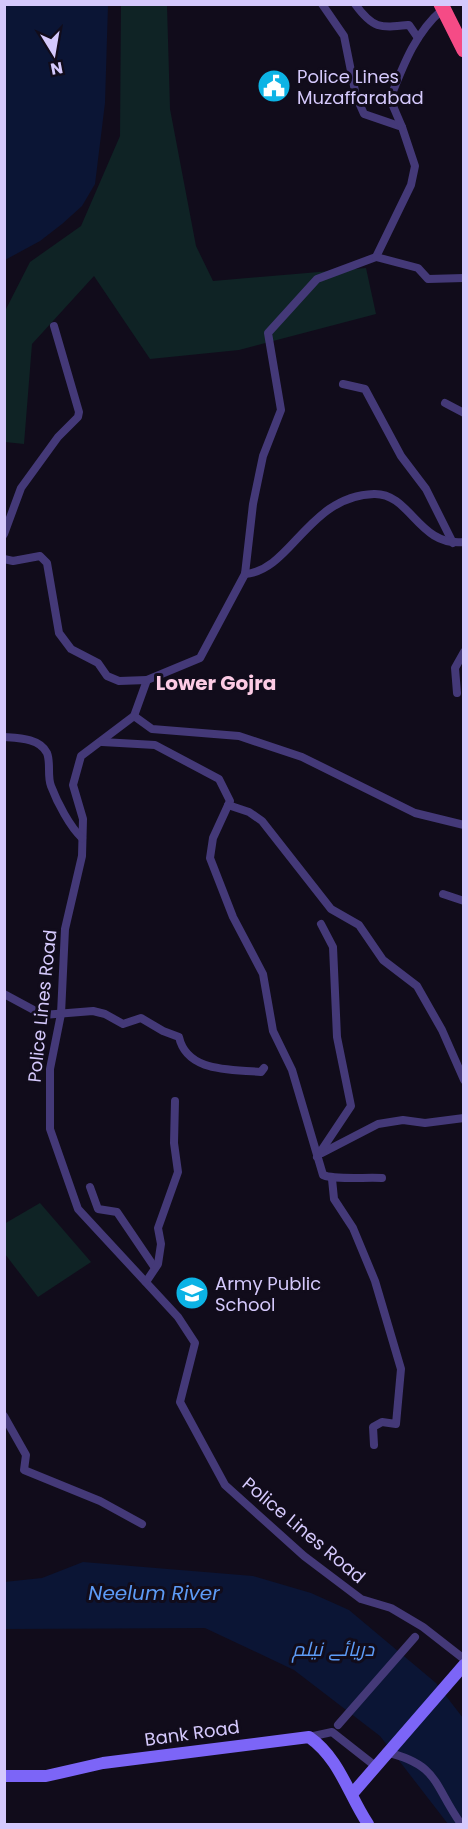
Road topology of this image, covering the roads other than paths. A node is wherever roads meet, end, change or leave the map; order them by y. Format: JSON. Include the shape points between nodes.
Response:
{"nodes":[{"id":1,"x":322,"y":4,"type":"edge"},
{"id":2,"x":355,"y":4,"type":"edge"},
{"id":3,"x":441,"y":7,"type":"edge"},
{"id":4,"x":418,"y":38,"type":"junction"},
{"id":5,"x":464,"y":50,"type":"edge"},
{"id":6,"x":402,"y":127,"type":"junction"},
{"id":7,"x":376,"y":257,"type":"junction"},
{"id":8,"x":464,"y":278,"type":"edge"},
{"id":9,"x":54,"y":326,"type":"dead end"},
{"id":10,"x":343,"y":384,"type":"dead end"},
{"id":11,"x":445,"y":404,"type":"dead end"},
{"id":12,"x":464,"y":413,"type":"edge"},
{"id":13,"x":4,"y":534,"type":"edge"},
{"id":14,"x":464,"y":542,"type":"edge"},
{"id":15,"x":453,"y":543,"type":"junction"},
{"id":16,"x":4,"y":559,"type":"edge"},
{"id":17,"x":245,"y":574,"type":"junction"},
{"id":18,"x":464,"y":652,"type":"edge"},
{"id":19,"x":147,"y":680,"type":"junction"},
{"id":20,"x":457,"y":693,"type":"dead end"},
{"id":21,"x":134,"y":716,"type":"junction"},
{"id":22,"x":4,"y":737,"type":"edge"},
{"id":23,"x":102,"y":742,"type":"junction"},
{"id":24,"x":228,"y":805,"type":"junction"},
{"id":25,"x":464,"y":825,"type":"edge"},
{"id":26,"x":82,"y":838,"type":"junction"},
{"id":27,"x":443,"y":894,"type":"dead end"},
{"id":28,"x":464,"y":901,"type":"edge"},
{"id":29,"x":321,"y":924,"type":"dead end"},
{"id":30,"x":4,"y":994,"type":"edge"},
{"id":31,"x":62,"y":1014,"type":"junction"},
{"id":32,"x":264,"y":1068,"type":"dead end"},
{"id":33,"x":464,"y":1080,"type":"edge"},
{"id":34,"x":175,"y":1101,"type":"dead end"},
{"id":35,"x":464,"y":1118,"type":"edge"},
{"id":36,"x":317,"y":1157,"type":"junction"},
{"id":37,"x":382,"y":1178,"type":"dead end"},
{"id":38,"x":332,"y":1179,"type":"junction"},
{"id":39,"x":90,"y":1187,"type":"dead end"},
{"id":40,"x":155,"y":1268,"type":"junction"},
{"id":41,"x":146,"y":1282,"type":"junction"},
{"id":42,"x":4,"y":1416,"type":"edge"},
{"id":43,"x":374,"y":1445,"type":"dead end"},
{"id":44,"x":142,"y":1524,"type":"dead end"},
{"id":45,"x":415,"y":1637,"type":"dead end"},
{"id":46,"x":462,"y":1665,"type":"edge"},
{"id":47,"x":338,"y":1725,"type":"dead end"},
{"id":48,"x":309,"y":1737,"type":"junction"},
{"id":49,"x":381,"y":1758,"type":"junction"},
{"id":50,"x":4,"y":1776,"type":"edge"},
{"id":51,"x":352,"y":1794,"type":"junction"},
{"id":52,"x":368,"y":1824,"type":"edge"},
{"id":53,"x":461,"y":1824,"type":"edge"}],
"edges":[{"from":1,"to":6,"type":"street","via":[[344,36],[356,96],[364,114]]},
{"from":2,"to":4,"type":"street","via":[[367,22],[382,27],[409,25]]},
{"from":3,"to":4,"type":"street"},
{"from":3,"to":5,"type":"highway"},
{"from":4,"to":6,"type":"street","via":[[390,99]]},
{"from":6,"to":7,"type":"street","via":[[415,166],[411,185]]},
{"from":7,"to":8,"type":"street","via":[[418,268],[428,279]]},
{"from":7,"to":17,"type":"street","via":[[317,279],[268,333],[281,410],[263,456]]},
{"from":9,"to":13,"type":"street","via":[[78,417],[62,432],[21,488]]},
{"from":10,"to":15,"type":"street","via":[[365,389],[401,456],[426,489]]},
{"from":11,"to":12,"type":"street"},
{"from":14,"to":15,"type":"street"},
{"from":15,"to":17,"type":"street","via":[[433,537],[401,505],[376,494],[342,500],[318,515],[269,566]]},
{"from":16,"to":19,"type":"street","via":[[39,556],[47,563],[59,633],[71,649],[98,663],[107,676],[119,681]]},
{"from":17,"to":19,"type":"street","via":[[200,658]]},
{"from":18,"to":20,"type":"street","via":[[455,668]]},
{"from":19,"to":21,"type":"street"},
{"from":21,"to":23,"type":"street","name":"Police Lines Road"},
{"from":21,"to":25,"type":"street","via":[[152,729],[238,736],[260,743],[302,757],[415,813]]},
{"from":22,"to":26,"type":"street","via":[[28,739],[41,746],[47,754],[51,786],[65,816]]},
{"from":23,"to":24,"type":"street","via":[[155,745],[219,779],[230,801]]},
{"from":23,"to":26,"type":"street","name":"Police Lines Road","via":[[81,756],[73,785],[83,819]]},
{"from":24,"to":33,"type":"street","via":[[262,821],[331,909],[359,925],[383,960],[417,986]]},
{"from":24,"to":36,"type":"street","via":[[213,838],[210,858],[233,917],[263,974],[273,1031],[292,1070]]},
{"from":26,"to":31,"type":"street","name":"Police Lines Road","via":[[82,856],[65,929]]},
{"from":27,"to":28,"type":"street"},
{"from":29,"to":36,"type":"street","via":[[333,947],[337,1038],[351,1106]]},
{"from":30,"to":31,"type":"street","via":[[43,1015]]},
{"from":31,"to":32,"type":"street","via":[[93,1011],[123,1023],[141,1018],[174,1033],[187,1055],[198,1062],[261,1072]]},
{"from":31,"to":41,"type":"street","name":"Police Lines Road","via":[[50,1069],[50,1129],[78,1209]]},
{"from":34,"to":40,"type":"street","via":[[178,1172],[158,1228],[161,1244]]},
{"from":35,"to":36,"type":"street","via":[[378,1124]]},
{"from":36,"to":38,"type":"street","via":[[323,1175]]},
{"from":37,"to":38,"type":"street"},
{"from":38,"to":43,"type":"street","via":[[334,1199],[353,1228],[375,1281],[401,1369],[396,1424],[382,1422],[372,1427]]},
{"from":39,"to":40,"type":"street","via":[[98,1209],[117,1212]]},
{"from":40,"to":41,"type":"street"},
{"from":41,"to":46,"type":"street","name":"Police Lines Road","via":[[178,1317],[195,1343],[180,1402],[225,1485],[304,1556],[361,1599],[391,1608],[423,1627]]},
{"from":42,"to":44,"type":"street","via":[[26,1455],[24,1470],[100,1501]]},
{"from":45,"to":47,"type":"street"},
{"from":46,"to":49,"type":"main road"},
{"from":48,"to":49,"type":"street","name":"Bank Road","via":[[332,1732]]},
{"from":48,"to":50,"type":"main road","name":"Bank Road","via":[[133,1759],[46,1776]]},
{"from":48,"to":51,"type":"main road","via":[[338,1767]]},
{"from":49,"to":51,"type":"main road"},
{"from":49,"to":53,"type":"street","via":[[411,1758],[430,1772]]},
{"from":51,"to":52,"type":"main road"}]}
